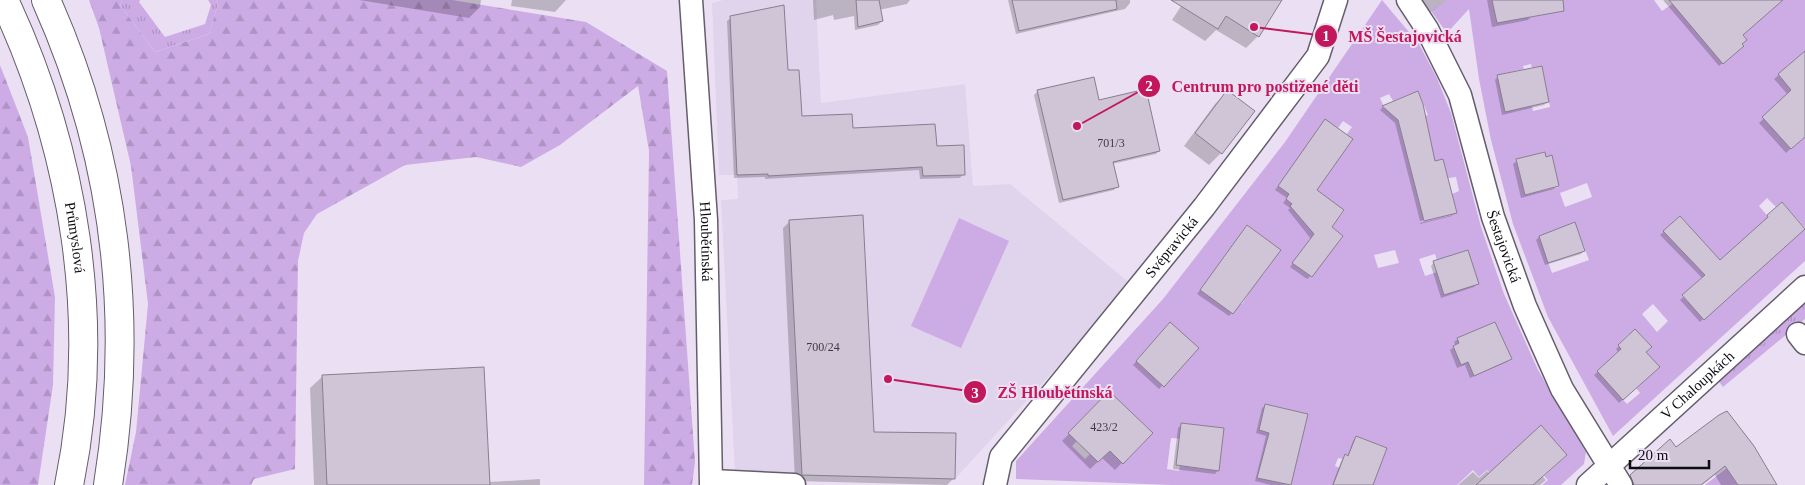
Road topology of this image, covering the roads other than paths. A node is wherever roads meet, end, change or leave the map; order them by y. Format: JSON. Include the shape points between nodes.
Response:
{"nodes":[{"id":1,"x":4,"y":0,"type":"edge"},
{"id":2,"x":46,"y":0,"type":"edge"},
{"id":3,"x":691,"y":0,"type":"edge"},
{"id":4,"x":1336,"y":0,"type":"edge"},
{"id":5,"x":1408,"y":0,"type":"edge"},
{"id":6,"x":1805,"y":286,"type":"edge"},
{"id":7,"x":1615,"y":476,"type":"edge"},
{"id":8,"x":712,"y":483,"type":"edge"},
{"id":9,"x":69,"y":485,"type":"edge"},
{"id":10,"x":108,"y":485,"type":"edge"},
{"id":11,"x":794,"y":485,"type":"edge"},
{"id":12,"x":995,"y":485,"type":"edge"},
{"id":13,"x":1588,"y":485,"type":"edge"}],
"edges":[{"from":1,"to":9,"type":"main road","name":"Průmyslová","via":[[31,63],[54,131],[75,234],[82,304],[82,374]]},
{"from":2,"to":10,"type":"main road","via":[[86,109],[104,176],[114,242],[120,315],[119,388]]},
{"from":3,"to":8,"type":"street","name":"Hloubětínská","via":[[706,220]]},
{"from":4,"to":12,"type":"street","name":"Svépravická","via":[[1318,56],[1204,207],[1001,457]]},
{"from":5,"to":7,"type":"street","name":"Šestajovická","via":[[1427,29],[1460,95],[1493,218],[1525,306],[1562,389]]},
{"from":6,"to":7,"type":"street","name":"V Chaloupkách"},
{"from":7,"to":13,"type":"street","name":"V Chaloupkách"},
{"from":8,"to":11,"type":"street"}]}
